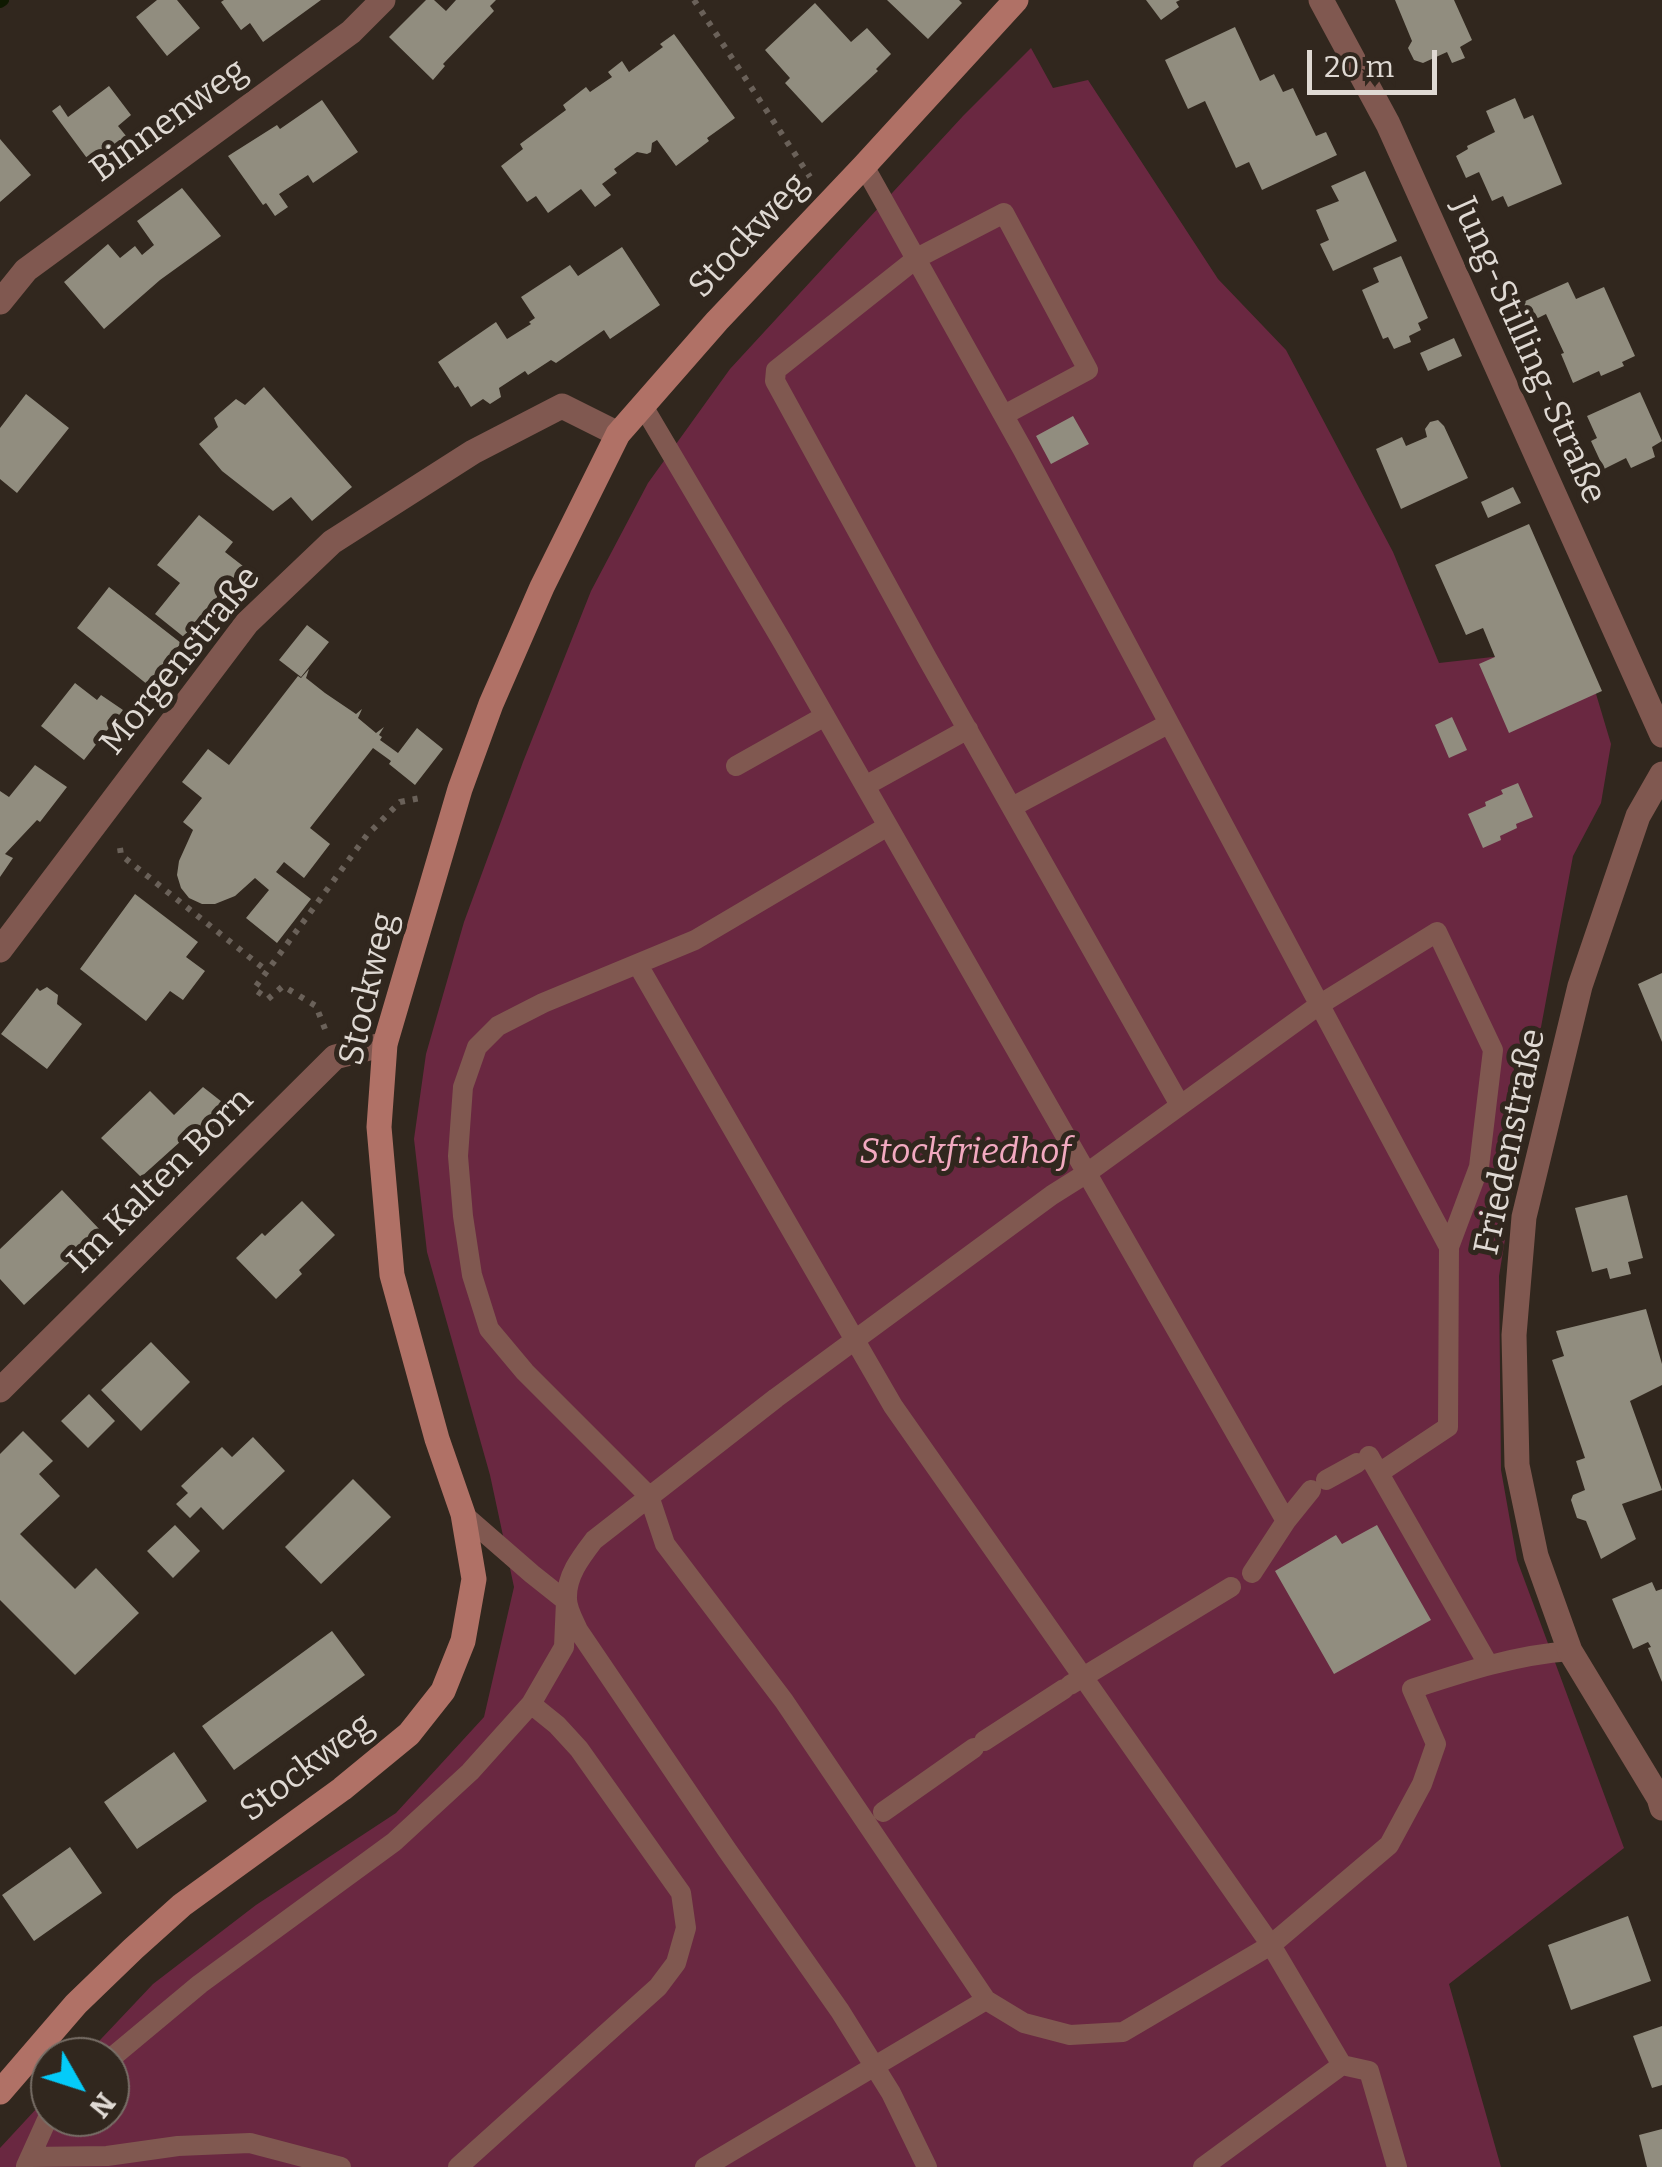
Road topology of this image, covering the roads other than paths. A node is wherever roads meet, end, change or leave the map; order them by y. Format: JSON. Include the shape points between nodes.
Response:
{"nodes":[{"id":1,"x":383,"y":0,"type":"edge"},
{"id":2,"x":1016,"y":0,"type":"edge"},
{"id":3,"x":1320,"y":0,"type":"edge"},
{"id":4,"x":864,"y":166,"type":"junction"},
{"id":5,"x":917,"y":258,"type":"junction"},
{"id":6,"x":0,"y":302,"type":"edge"},
{"id":7,"x":642,"y":406,"type":"junction"},
{"id":8,"x":1004,"y":415,"type":"junction"},
{"id":9,"x":618,"y":434,"type":"junction"},
{"id":10,"x":825,"y":716,"type":"junction"},
{"id":11,"x":1168,"y":724,"type":"junction"},
{"id":12,"x":968,"y":730,"type":"junction"},
{"id":13,"x":1662,"y":735,"type":"edge"},
{"id":14,"x":736,"y":766,"type":"dead end"},
{"id":15,"x":1662,"y":774,"type":"edge"},
{"id":16,"x":865,"y":786,"type":"junction"},
{"id":17,"x":1012,"y":807,"type":"junction"},
{"id":18,"x":888,"y":826,"type":"junction"},
{"id":19,"x":0,"y":950,"type":"edge"},
{"id":20,"x":638,"y":965,"type":"junction"},
{"id":21,"x":1319,"y":1005,"type":"junction"},
{"id":22,"x":384,"y":1044,"type":"junction"},
{"id":23,"x":1180,"y":1106,"type":"junction"},
{"id":24,"x":1088,"y":1173,"type":"junction"},
{"id":25,"x":1449,"y":1247,"type":"junction"},
{"id":26,"x":855,"y":1340,"type":"junction"},
{"id":27,"x":0,"y":1390,"type":"edge"},
{"id":28,"x":1368,"y":1464,"type":"junction"},
{"id":29,"x":649,"y":1496,"type":"junction"},
{"id":30,"x":463,"y":1514,"type":"junction"},
{"id":31,"x":1286,"y":1521,"type":"junction"},
{"id":32,"x":1252,"y":1573,"type":"dead end"},
{"id":33,"x":1231,"y":1587,"type":"dead end"},
{"id":34,"x":566,"y":1601,"type":"junction"},
{"id":35,"x":1570,"y":1651,"type":"junction"},
{"id":36,"x":1488,"y":1664,"type":"junction"},
{"id":37,"x":1072,"y":1683,"type":"junction"},
{"id":38,"x":531,"y":1704,"type":"junction"},
{"id":39,"x":1662,"y":1808,"type":"edge"},
{"id":40,"x":883,"y":1812,"type":"dead end"},
{"id":41,"x":1271,"y":1945,"type":"junction"},
{"id":42,"x":986,"y":2000,"type":"junction"},
{"id":43,"x":130,"y":2042,"type":"edge"},
{"id":44,"x":1342,"y":2064,"type":"junction"},
{"id":45,"x":875,"y":2068,"type":"junction"},
{"id":46,"x":0,"y":2092,"type":"edge"},
{"id":47,"x":39,"y":2137,"type":"edge"},
{"id":48,"x":28,"y":2162,"type":"edge"},
{"id":49,"x":341,"y":2167,"type":"edge"},
{"id":50,"x":458,"y":2167,"type":"edge"},
{"id":51,"x":705,"y":2167,"type":"edge"},
{"id":52,"x":927,"y":2167,"type":"edge"},
{"id":53,"x":1203,"y":2167,"type":"edge"},
{"id":54,"x":1397,"y":2167,"type":"edge"}],
"edges":[{"from":1,"to":6,"type":"street","name":"Binnenweg","via":[[351,32],[26,270]]},
{"from":2,"to":4,"type":"street","name":"Stockweg"},
{"from":3,"to":13,"type":"street","name":"Jung-Stilling-Straße","via":[[1388,124]]},
{"from":4,"to":5,"type":"lane"},
{"from":4,"to":7,"type":"street","name":"Stockweg"},
{"from":5,"to":8,"type":"lane"},
{"from":5,"to":8,"type":"lane","via":[[1004,214],[1088,370]]},
{"from":5,"to":12,"type":"lane","via":[[776,370],[775,381]]},
{"from":7,"to":9,"type":"street","name":"Stockweg"},
{"from":7,"to":10,"type":"lane"},
{"from":8,"to":11,"type":"lane"},
{"from":9,"to":19,"type":"street","name":"Morgenstraße","via":[[562,406],[474,452],[332,542],[247,623]]},
{"from":9,"to":22,"type":"street","name":"Stockweg","via":[[491,704]]},
{"from":10,"to":14,"type":"lane"},
{"from":10,"to":16,"type":"lane"},
{"from":11,"to":17,"type":"lane"},
{"from":11,"to":21,"type":"lane"},
{"from":12,"to":16,"type":"lane"},
{"from":12,"to":17,"type":"lane"},
{"from":15,"to":35,"type":"street","name":"Friedenstraße","via":[[1638,816],[1580,986],[1524,1217],[1514,1335],[1517,1465],[1536,1556]]},
{"from":16,"to":18,"type":"lane"},
{"from":17,"to":23,"type":"lane"},
{"from":18,"to":20,"type":"lane","via":[[695,940]]},
{"from":18,"to":24,"type":"lane"},
{"from":20,"to":26,"type":"lane"},
{"from":20,"to":29,"type":"lane","via":[[498,1026],[477,1048],[463,1087],[458,1156],[472,1274],[490,1330]]},
{"from":21,"to":23,"type":"lane"},
{"from":21,"to":25,"type":"lane"},
{"from":21,"to":25,"type":"lane","via":[[1437,932],[1494,1050],[1479,1167]]},
{"from":22,"to":27,"type":"street","name":"Im Kalten Born","via":[[335,1057]]},
{"from":22,"to":30,"type":"street","name":"Stockweg","via":[[379,1127],[392,1275]]},
{"from":23,"to":24,"type":"lane"},
{"from":24,"to":26,"type":"lane"},
{"from":24,"to":31,"type":"lane"},
{"from":25,"to":28,"type":"lane","via":[[1448,1427]]},
{"from":26,"to":29,"type":"lane"},
{"from":26,"to":37,"type":"lane"},
{"from":28,"to":31,"type":"lane","via":[[1319,1485]]},
{"from":28,"to":36,"type":"lane"},
{"from":29,"to":34,"type":"lane","via":[[594,1540],[577,1562]]},
{"from":29,"to":42,"type":"lane","via":[[664,1544],[784,1702]]},
{"from":30,"to":34,"type":"lane"},
{"from":30,"to":46,"type":"street","name":"Stockweg","via":[[474,1579],[463,1640],[444,1691],[409,1734],[133,1949]]},
{"from":31,"to":32,"type":"lane"},
{"from":33,"to":37,"type":"lane"},
{"from":34,"to":38,"type":"lane","via":[[564,1646]]},
{"from":34,"to":45,"type":"lane","via":[[578,1630]]},
{"from":35,"to":36,"type":"lane"},
{"from":35,"to":39,"type":"street","name":"Friedenstraße"},
{"from":36,"to":41,"type":"lane","via":[[1412,1689],[1436,1744],[1389,1846]]},
{"from":37,"to":40,"type":"lane"},
{"from":37,"to":41,"type":"lane"},
{"from":38,"to":43,"type":"lane","via":[[394,1842]]},
{"from":38,"to":50,"type":"lane","via":[[579,1749],[681,1894],[686,1928],[676,1963],[658,1986]]},
{"from":41,"to":42,"type":"lane","via":[[1124,2032],[1070,2035],[1024,2023]]},
{"from":41,"to":44,"type":"lane"},
{"from":42,"to":45,"type":"lane"},
{"from":44,"to":53,"type":"lane"},
{"from":44,"to":54,"type":"lane","via":[[1369,2071]]},
{"from":45,"to":51,"type":"lane"},
{"from":45,"to":52,"type":"lane"},
{"from":47,"to":48,"type":"lane"},
{"from":48,"to":49,"type":"lane","via":[[250,2143]]}]}
